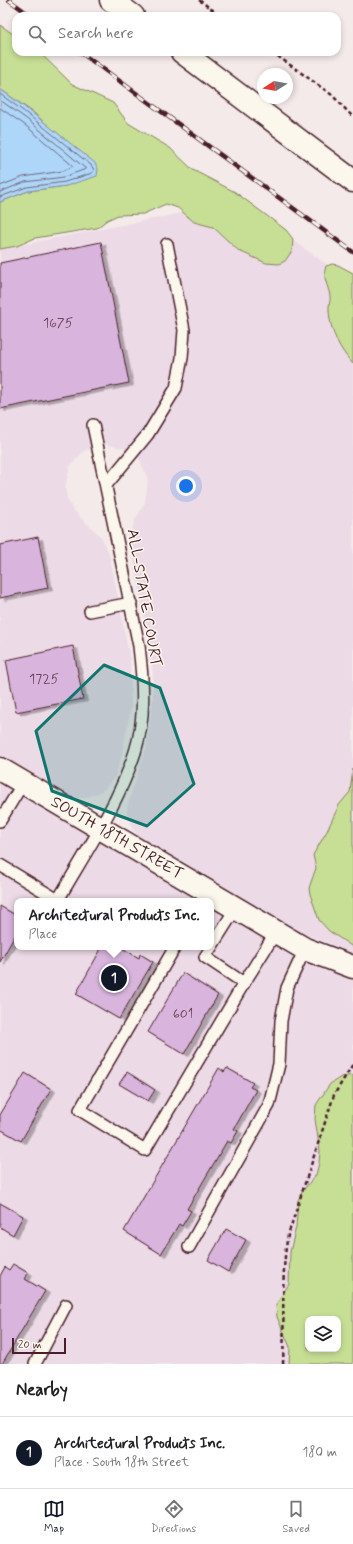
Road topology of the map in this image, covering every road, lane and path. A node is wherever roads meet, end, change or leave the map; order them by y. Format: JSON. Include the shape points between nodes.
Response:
{"nodes":[{"id":1,"x":111,"y":0,"type":"edge"},
{"id":2,"x":199,"y":0,"type":"edge"},
{"id":3,"x":128,"y":12,"type":"edge"},
{"id":4,"x":216,"y":12,"type":"edge"},
{"id":5,"x":187,"y":56,"type":"edge"},
{"id":6,"x":278,"y":56,"type":"edge"},
{"id":7,"x":353,"y":117,"type":"edge"},
{"id":8,"x":353,"y":181,"type":"edge"},
{"id":9,"x":167,"y":244,"type":"dead end"},
{"id":10,"x":93,"y":424,"type":"dead end"},
{"id":11,"x":107,"y":484,"type":"junction"},
{"id":12,"x":130,"y":603,"type":"junction"},
{"id":13,"x":90,"y":611,"type":"dead end"},
{"id":14,"x":0,"y":769,"type":"edge"},
{"id":15,"x":23,"y":783,"type":"junction"},
{"id":16,"x":0,"y":820,"type":"edge"},
{"id":17,"x":99,"y":829,"type":"junction"},
{"id":18,"x":0,"y":865,"type":"edge"},
{"id":19,"x":204,"y":896,"type":"edge"},
{"id":20,"x":55,"y":898,"type":"edge"},
{"id":21,"x":59,"y":898,"type":"edge"},
{"id":22,"x":214,"y":900,"type":"edge"},
{"id":23,"x":236,"y":908,"type":"junction"},
{"id":24,"x":276,"y":932,"type":"junction"},
{"id":25,"x":214,"y":943,"type":"edge"},
{"id":26,"x":305,"y":949,"type":"junction"},
{"id":27,"x":173,"y":950,"type":"edge"},
{"id":28,"x":209,"y":950,"type":"edge"},
{"id":29,"x":353,"y":967,"type":"edge"},
{"id":30,"x":244,"y":982,"type":"junction"},
{"id":31,"x":353,"y":1064,"type":"edge"},
{"id":32,"x":189,"y":1248,"type":"dead end"},
{"id":33,"x":66,"y":1304,"type":"dead end"},
{"id":34,"x":35,"y":1364,"type":"edge"},
{"id":35,"x":283,"y":1364,"type":"edge"}],
"edges":[{"from":1,"to":3,"type":"street"},
{"from":2,"to":4,"type":"path"},
{"from":5,"to":8,"type":"street"},
{"from":6,"to":7,"type":"path","via":[[332,95]]},
{"from":9,"to":11,"type":"lane","via":[[184,330],[176,388],[148,434]]},
{"from":10,"to":11,"type":"lane","name":"ALL-STATE COURT"},
{"from":11,"to":12,"type":"lane","name":"ALL-STATE COURT"},
{"from":12,"to":13,"type":"lane"},
{"from":12,"to":17,"type":"lane","name":"ALL-STATE COURT","via":[[143,681],[141,716],[136,750],[123,784]]},
{"from":14,"to":15,"type":"street","name":"SOUTH 18TH STREET"},
{"from":15,"to":16,"type":"lane"},
{"from":15,"to":17,"type":"street","name":"SOUTH 18TH STREET"},
{"from":17,"to":19,"type":"street","name":"SOUTH 18TH STREET"},
{"from":17,"to":21,"type":"lane","name":"ALL-STATE COURT"},
{"from":18,"to":20,"type":"lane","name":"ALL-STATE COURT"},
{"from":22,"to":23,"type":"street","name":"SOUTH 18TH STREET"},
{"from":23,"to":24,"type":"street","name":"SOUTH 18TH STREET"},
{"from":23,"to":25,"type":"lane"},
{"from":24,"to":26,"type":"street","name":"SOUTH 18TH STREET"},
{"from":24,"to":30,"type":"lane"},
{"from":26,"to":29,"type":"street","name":"SOUTH 18TH STREET"},
{"from":26,"to":32,"type":"lane","via":[[287,988],[281,1021],[279,1064],[268,1105]]},
{"from":27,"to":30,"type":"lane","via":[[80,1110],[146,1150]]},
{"from":28,"to":30,"type":"lane","via":[[205,957]]},
{"from":31,"to":35,"type":"path","via":[[334,1095],[288,1235],[284,1255]]},
{"from":33,"to":34,"type":"lane"}]}
